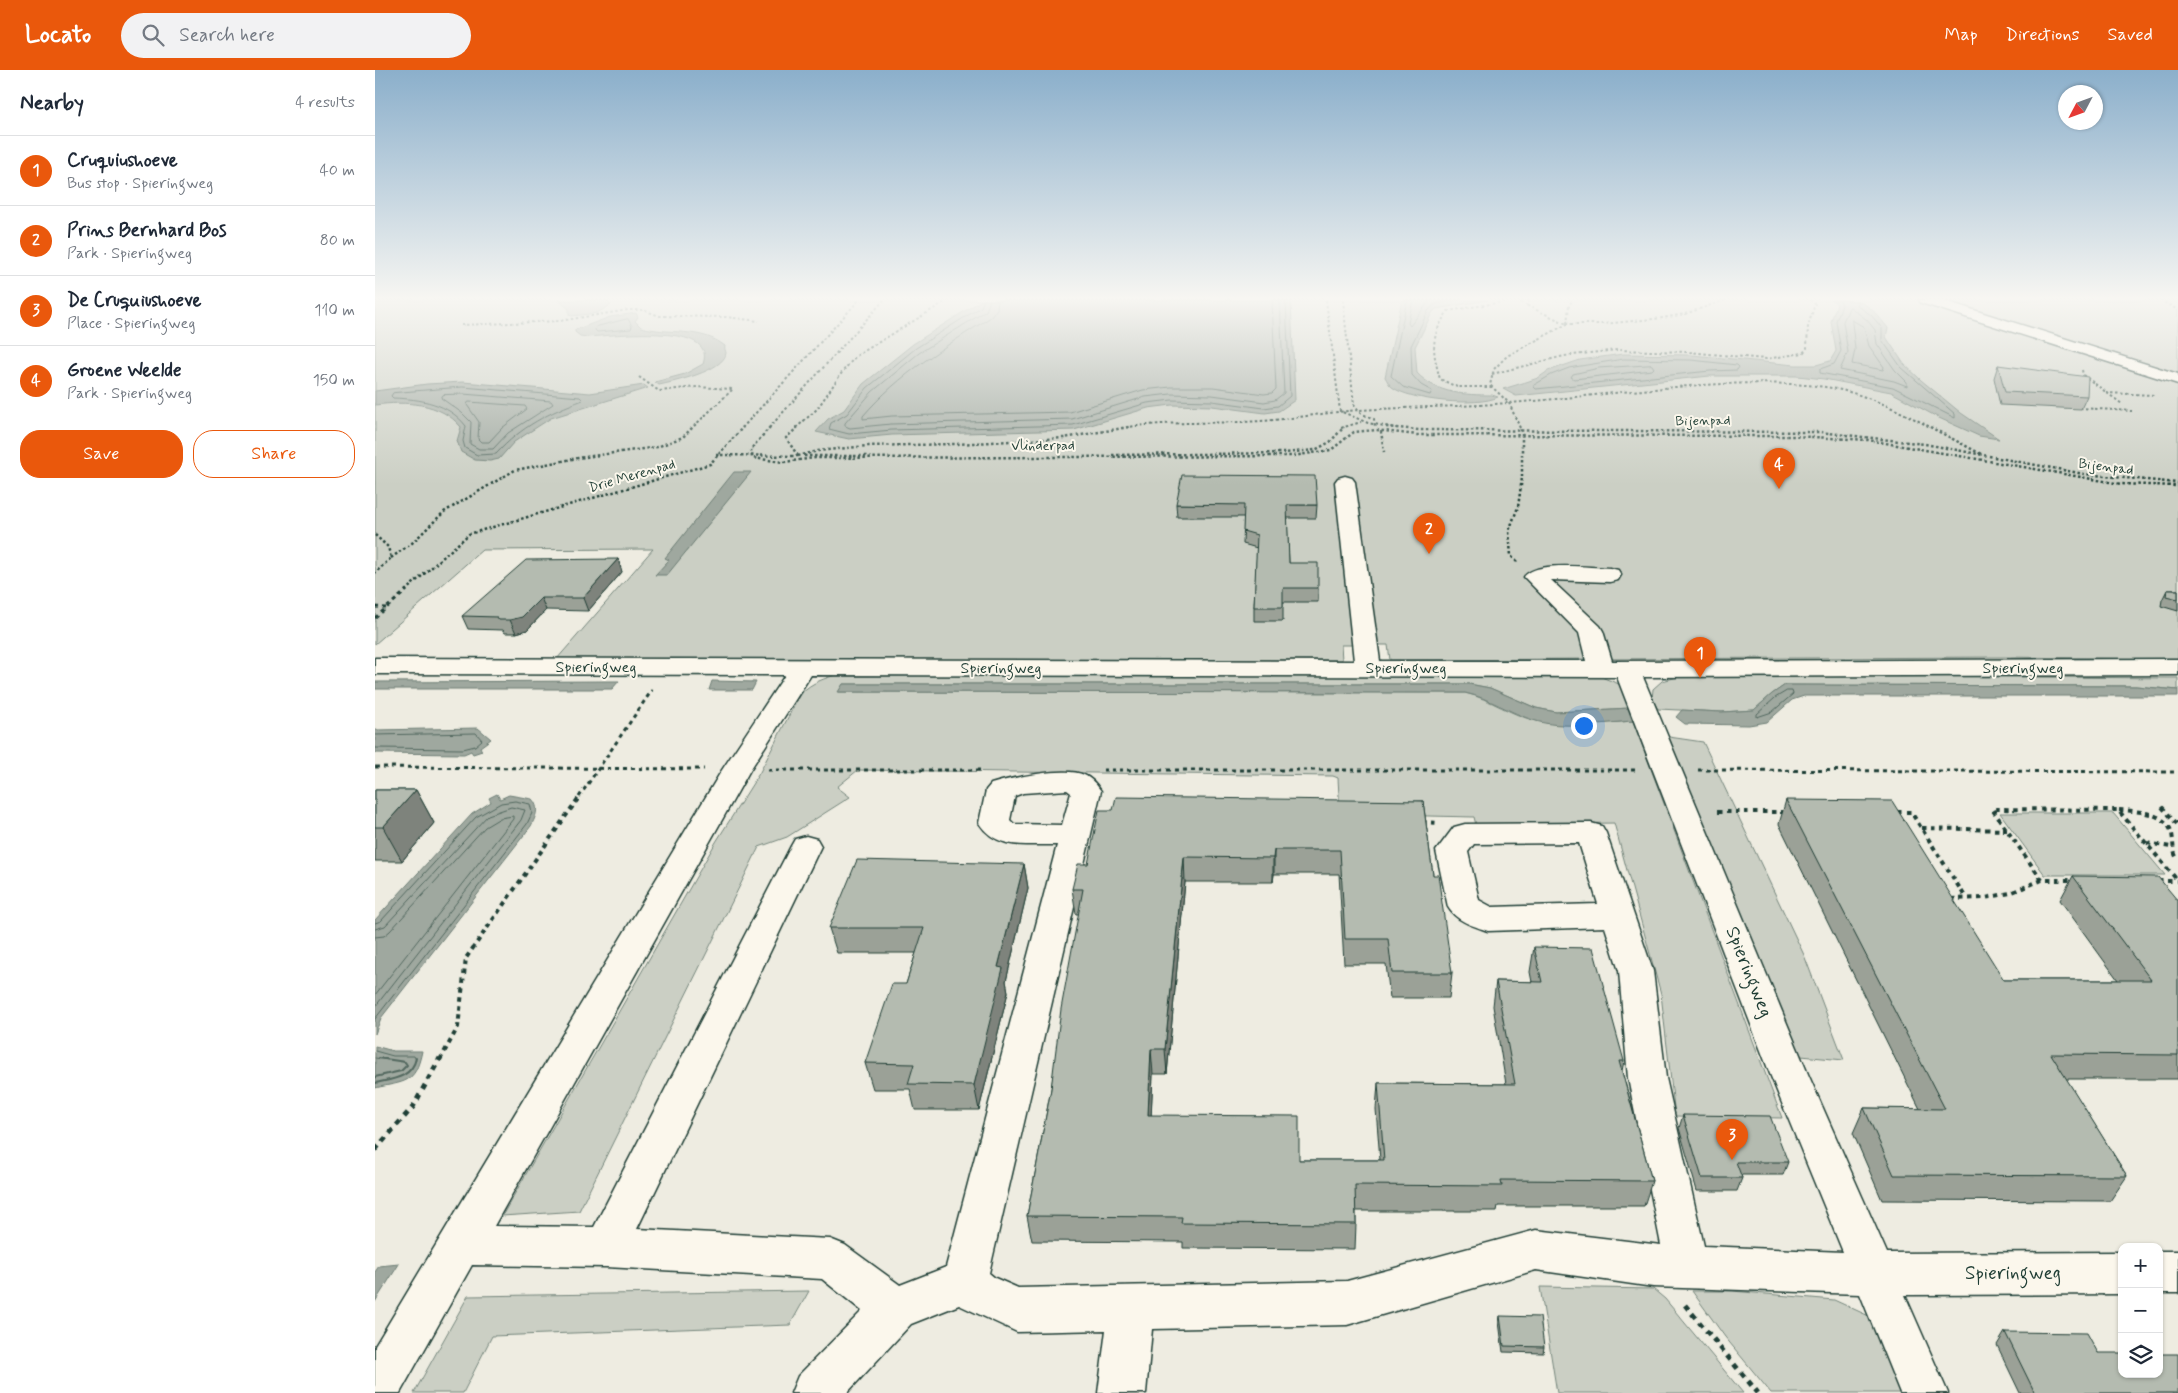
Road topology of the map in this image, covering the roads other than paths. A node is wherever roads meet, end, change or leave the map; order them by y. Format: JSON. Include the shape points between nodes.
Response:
{"nodes":[{"id":1,"x":2120,"y":362,"type":"edge"},
{"id":2,"x":2178,"y":380,"type":"edge"},
{"id":3,"x":1345,"y":482,"type":"dead end"},
{"id":4,"x":1610,"y":575,"type":"dead end"},
{"id":5,"x":375,"y":666,"type":"edge"},
{"id":6,"x":2178,"y":667,"type":"edge"},
{"id":7,"x":802,"y":668,"type":"junction"},
{"id":8,"x":1368,"y":668,"type":"junction"},
{"id":9,"x":1614,"y":669,"type":"junction"},
{"id":10,"x":1075,"y":835,"type":"dead end"},
{"id":11,"x":806,"y":846,"type":"dead end"},
{"id":12,"x":1617,"y":915,"type":"junction"},
{"id":13,"x":460,"y":1245,"type":"junction"},
{"id":14,"x":606,"y":1246,"type":"junction"},
{"id":15,"x":1670,"y":1266,"type":"junction"},
{"id":16,"x":2163,"y":1272,"type":"edge"},
{"id":17,"x":2178,"y":1272,"type":"edge"},
{"id":18,"x":2118,"y":1273,"type":"edge"},
{"id":19,"x":1875,"y":1274,"type":"junction"},
{"id":20,"x":965,"y":1281,"type":"junction"},
{"id":21,"x":895,"y":1308,"type":"junction"},
{"id":22,"x":1131,"y":1308,"type":"junction"},
{"id":23,"x":375,"y":1391,"type":"edge"},
{"id":24,"x":815,"y":1393,"type":"edge"},
{"id":25,"x":1122,"y":1393,"type":"edge"},
{"id":26,"x":1924,"y":1393,"type":"edge"}],
"edges":[{"from":1,"to":2,"type":"street"},
{"from":3,"to":8,"type":"street"},
{"from":4,"to":9,"type":"street","via":[[1548,574],[1535,577],[1591,631]]},
{"from":5,"to":7,"type":"street","name":"Spieringweg"},
{"from":6,"to":9,"type":"street","name":"Spieringweg"},
{"from":7,"to":8,"type":"street","name":"Spieringweg"},
{"from":7,"to":13,"type":"street","via":[[736,770]]},
{"from":8,"to":9,"type":"street","name":"Spieringweg"},
{"from":9,"to":19,"type":"street","name":"Spieringweg","via":[[1669,770],[1789,1074]]},
{"from":10,"to":20,"type":"street"},
{"from":11,"to":14,"type":"street"},
{"from":12,"to":12,"type":"street","via":[[1591,833],[1465,834],[1452,852],[1465,907],[1489,919]]},
{"from":12,"to":15,"type":"street","via":[[1636,971]]},
{"from":13,"to":14,"type":"street"},
{"from":13,"to":23,"type":"street"},
{"from":14,"to":21,"type":"street","via":[[830,1259]]},
{"from":15,"to":19,"type":"street"},
{"from":15,"to":22,"type":"street","via":[[1536,1250],[1347,1303]]},
{"from":16,"to":17,"type":"street"},
{"from":18,"to":19,"type":"street","name":"Spieringweg"},
{"from":19,"to":26,"type":"street","name":"Spieringweg"},
{"from":20,"to":21,"type":"street"},
{"from":20,"to":22,"type":"street","via":[[979,1293],[1017,1310]]},
{"from":21,"to":24,"type":"street"},
{"from":22,"to":25,"type":"street"}]}
